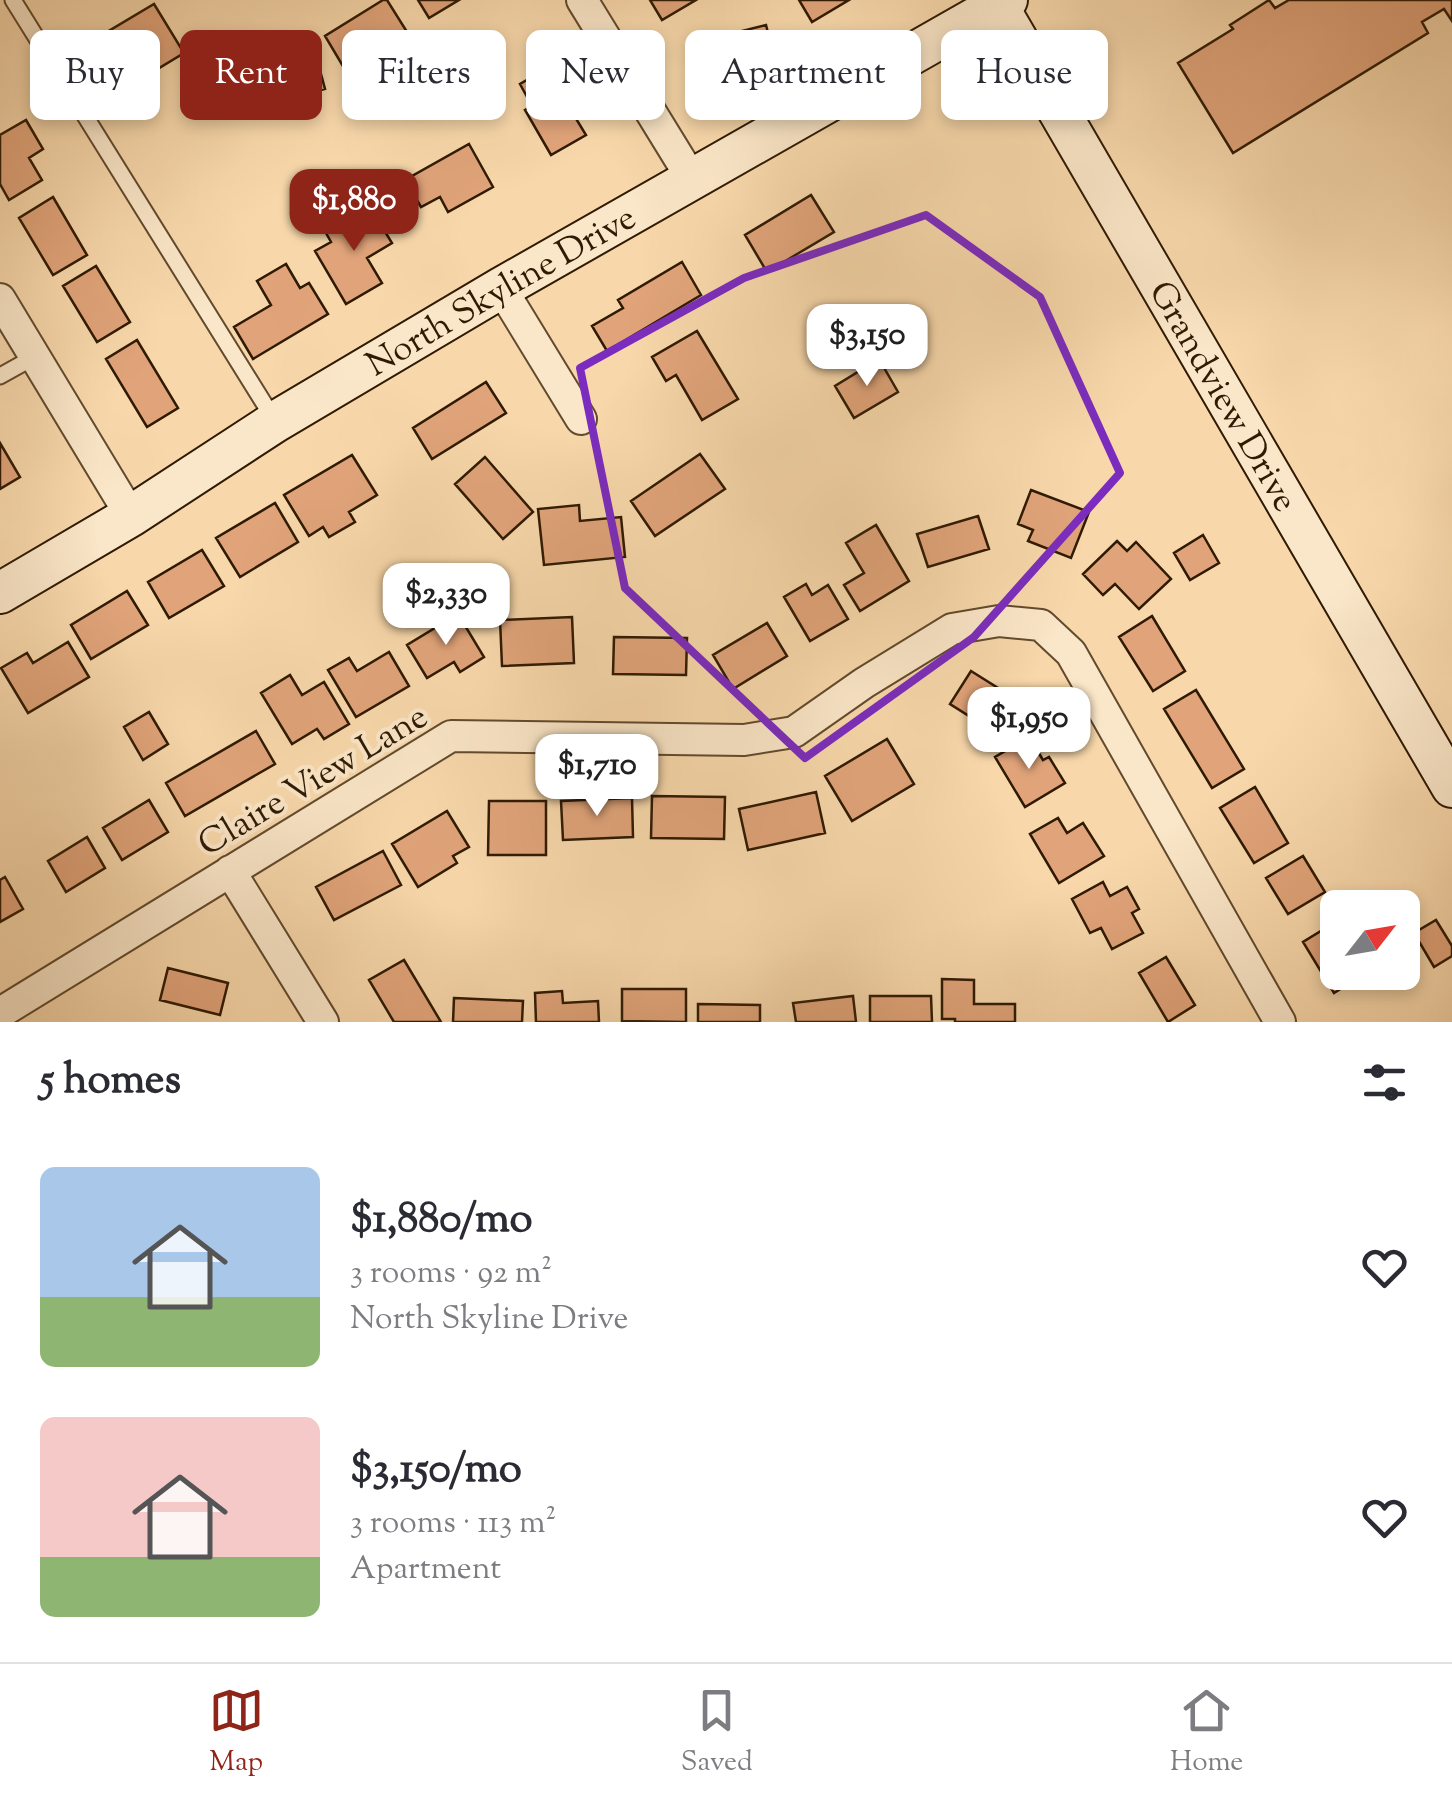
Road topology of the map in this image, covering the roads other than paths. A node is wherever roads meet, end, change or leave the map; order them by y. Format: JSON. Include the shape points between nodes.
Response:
{"nodes":[{"id":1,"x":13,"y":0,"type":"edge"},
{"id":2,"x":582,"y":0,"type":"edge"},
{"id":3,"x":1002,"y":3,"type":"edge"},
{"id":4,"x":692,"y":179,"type":"junction"},
{"id":5,"x":501,"y":288,"type":"junction"},
{"id":6,"x":0,"y":299,"type":"edge"},
{"id":7,"x":36,"y":356,"type":"junction"},
{"id":8,"x":0,"y":376,"type":"edge"},
{"id":9,"x":581,"y":419,"type":"dead end"},
{"id":10,"x":276,"y":422,"type":"junction"},
{"id":11,"x":131,"y":516,"type":"junction"},
{"id":12,"x":0,"y":593,"type":"edge"},
{"id":13,"x":1452,"y":787,"type":"edge"},
{"id":14,"x":230,"y":871,"type":"junction"},
{"id":15,"x":0,"y":1013,"type":"edge"},
{"id":16,"x":322,"y":1022,"type":"edge"},
{"id":17,"x":1280,"y":1022,"type":"edge"}],
"edges":[{"from":1,"to":10,"type":"lane"},
{"from":2,"to":4,"type":"street"},
{"from":3,"to":4,"type":"main road","name":"North Skyline Drive"},
{"from":3,"to":13,"type":"main road","name":"Grandview Drive"},
{"from":4,"to":5,"type":"main road","name":"North Skyline Drive"},
{"from":5,"to":9,"type":"street"},
{"from":5,"to":10,"type":"main road","name":"North Skyline Drive"},
{"from":6,"to":7,"type":"street"},
{"from":7,"to":8,"type":"lane"},
{"from":7,"to":11,"type":"street"},
{"from":10,"to":11,"type":"main road","name":"North Skyline Drive"},
{"from":11,"to":12,"type":"main road","name":"North Skyline Drive"},
{"from":14,"to":15,"type":"street","name":"Claire View Lane"},
{"from":14,"to":16,"type":"street"},
{"from":14,"to":17,"type":"street","name":"Claire View Lane","via":[[451,736],[744,740],[794,732],[952,629],[999,621],[1042,626],[1071,652]]}]}
